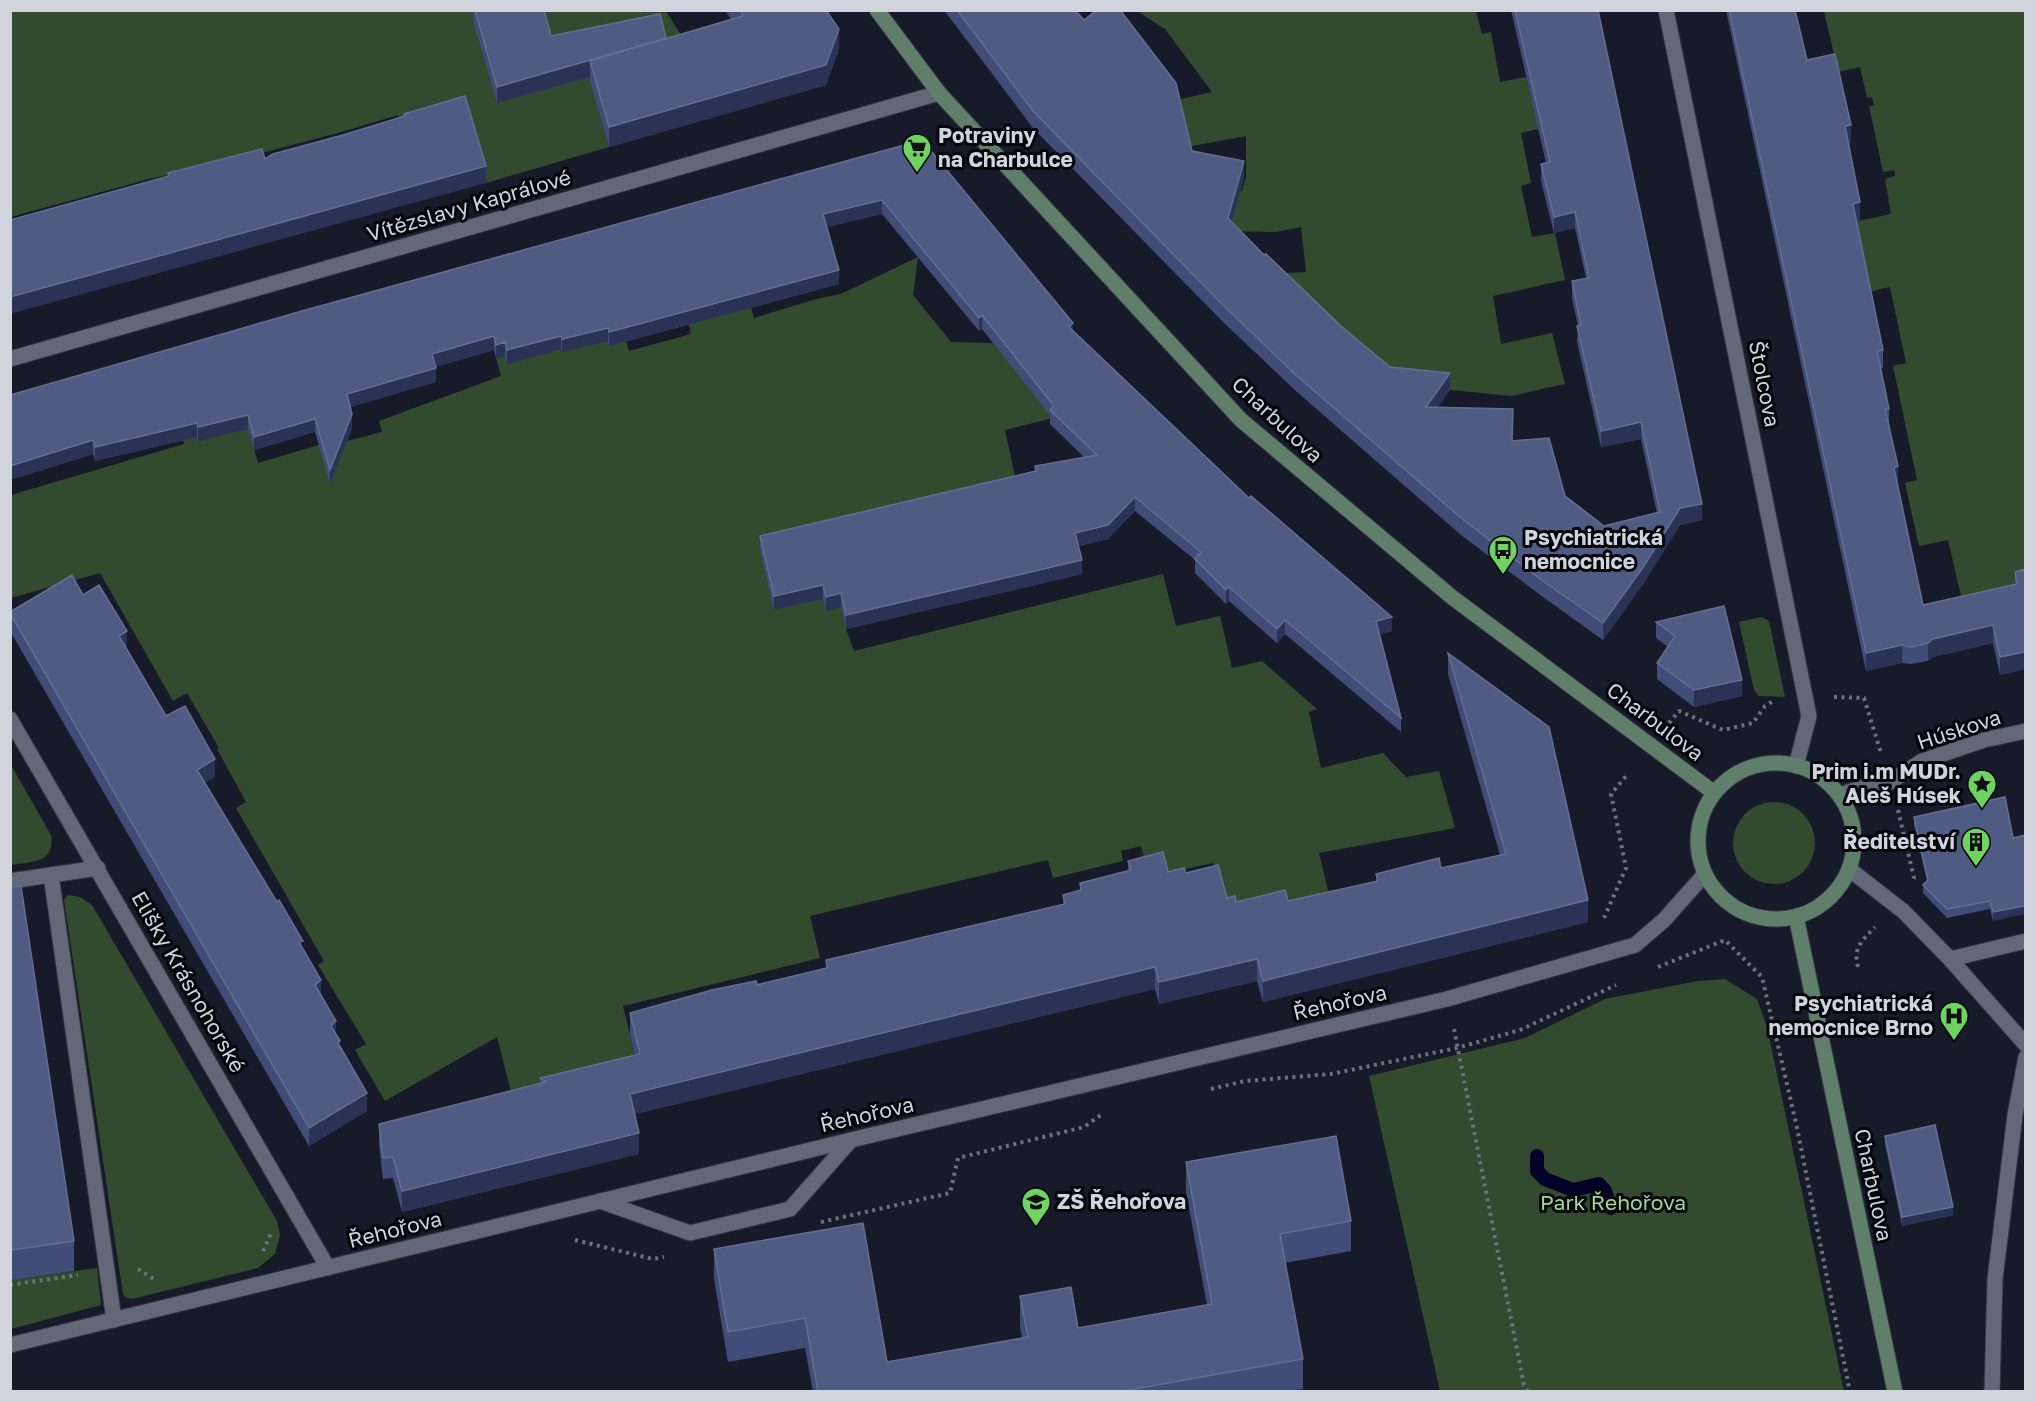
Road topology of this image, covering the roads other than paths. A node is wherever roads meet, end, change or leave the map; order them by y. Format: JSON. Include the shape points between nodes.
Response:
{"nodes":[{"id":1,"x":877,"y":10,"type":"edge"},
{"id":2,"x":1666,"y":10,"type":"edge"},
{"id":3,"x":939,"y":93,"type":"junction"},
{"id":4,"x":10,"y":359,"type":"edge"},
{"id":5,"x":10,"y":719,"type":"edge"},
{"id":6,"x":2025,"y":731,"type":"edge"},
{"id":7,"x":1796,"y":766,"type":"junction"},
{"id":8,"x":1713,"y":792,"type":"junction"},
{"id":9,"x":1839,"y":795,"type":"junction"},
{"id":10,"x":98,"y":868,"type":"junction"},
{"id":11,"x":1849,"y":869,"type":"junction"},
{"id":12,"x":1705,"y":874,"type":"junction"},
{"id":13,"x":51,"y":875,"type":"junction"},
{"id":14,"x":10,"y":881,"type":"edge"},
{"id":15,"x":1796,"y":916,"type":"junction"},
{"id":16,"x":2025,"y":941,"type":"edge"},
{"id":17,"x":1950,"y":959,"type":"junction"},
{"id":18,"x":2025,"y":1045,"type":"edge"},
{"id":19,"x":2025,"y":1057,"type":"edge"},
{"id":20,"x":852,"y":1140,"type":"junction"},
{"id":21,"x":600,"y":1201,"type":"junction"},
{"id":22,"x":328,"y":1268,"type":"junction"},
{"id":23,"x":114,"y":1320,"type":"junction"},
{"id":24,"x":10,"y":1345,"type":"edge"},
{"id":25,"x":1895,"y":1392,"type":"edge"},
{"id":26,"x":1992,"y":1392,"type":"edge"}],
"edges":[{"from":1,"to":3,"type":"street","name":"Charbulova"},
{"from":2,"to":7,"type":"street","name":"Štolcova","via":[[1809,716]]},
{"from":3,"to":4,"type":"street","name":"Vítězslavy Kaprálové"},
{"from":3,"to":8,"type":"street","name":"Charbulova","via":[[1241,420],[1453,598]]},
{"from":5,"to":10,"type":"street","name":"Elišky Krásnohorské"},
{"from":6,"to":9,"type":"street","name":"Húskova","via":[[1922,761],[1890,782]]},
{"from":7,"to":8,"type":"street","via":[[1754,766],[1734,775]]},
{"from":7,"to":9,"type":"street","via":[[1820,776]]},
{"from":8,"to":12,"type":"street","via":[[1699,830]]},
{"from":9,"to":11,"type":"street","via":[[1854,831]]},
{"from":10,"to":13,"type":"street"},
{"from":10,"to":22,"type":"street","name":"Elišky Krásnohorské"},
{"from":11,"to":15,"type":"street","via":[[1839,887],[1820,906]]},
{"from":11,"to":17,"type":"street","via":[[1903,911]]},
{"from":12,"to":15,"type":"street","via":[[1717,892],[1753,916]]},
{"from":12,"to":20,"type":"street","name":"Řehořova","via":[[1664,920],[1635,945],[1447,999]]},
{"from":13,"to":14,"type":"street"},
{"from":13,"to":23,"type":"street"},
{"from":15,"to":25,"type":"street","name":"Charbulova"},
{"from":16,"to":17,"type":"street"},
{"from":17,"to":18,"type":"street"},
{"from":19,"to":26,"type":"street","via":[[1995,1279]]},
{"from":20,"to":21,"type":"street","name":"Řehořova"},
{"from":20,"to":21,"type":"street","via":[[790,1209],[690,1233]]},
{"from":21,"to":22,"type":"street","name":"Řehořova"},
{"from":22,"to":23,"type":"street","name":"Řehořova"},
{"from":23,"to":24,"type":"street","name":"Řehořova"}]}
